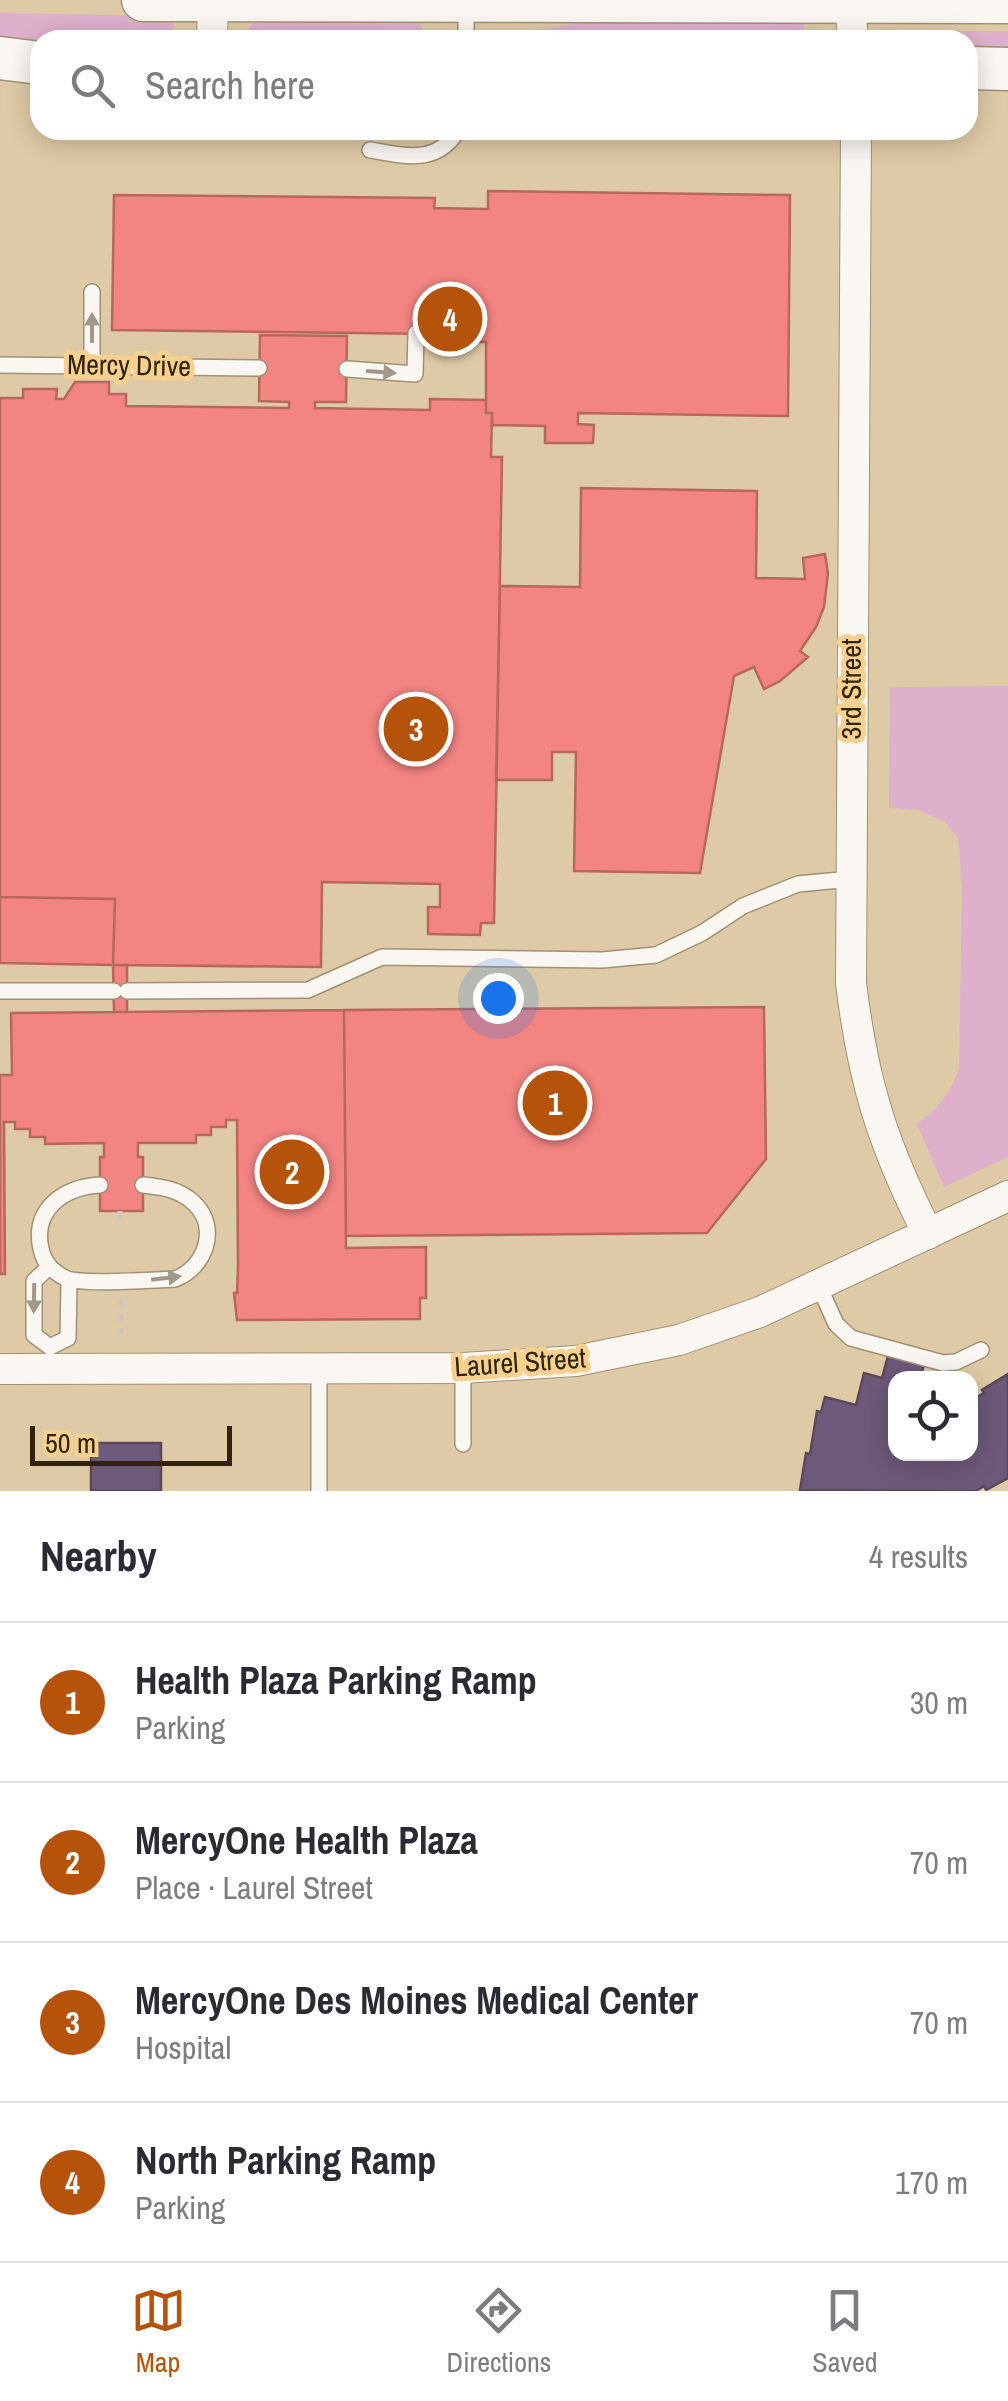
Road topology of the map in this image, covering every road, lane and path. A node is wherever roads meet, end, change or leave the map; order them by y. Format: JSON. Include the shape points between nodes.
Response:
{"nodes":[{"id":1,"x":142,"y":0,"type":"edge"},
{"id":2,"x":850,"y":0,"type":"edge"},
{"id":3,"x":213,"y":1,"type":"edge"},
{"id":4,"x":364,"y":1,"type":"edge"},
{"id":5,"x":413,"y":1,"type":"edge"},
{"id":6,"x":466,"y":1,"type":"edge"},
{"id":7,"x":1008,"y":2,"type":"edge"},
{"id":8,"x":212,"y":30,"type":"edge"},
{"id":9,"x":466,"y":30,"type":"edge"},
{"id":10,"x":852,"y":30,"type":"edge"},
{"id":11,"x":0,"y":58,"type":"edge"},
{"id":12,"x":30,"y":62,"type":"edge"},
{"id":13,"x":978,"y":68,"type":"edge"},
{"id":14,"x":1008,"y":68,"type":"edge"},
{"id":15,"x":451,"y":140,"type":"edge"},
{"id":16,"x":856,"y":140,"type":"edge"},
{"id":17,"x":370,"y":150,"type":"dead end"},
{"id":18,"x":92,"y":292,"type":"dead end"},
{"id":19,"x":416,"y":334,"type":"dead end"},
{"id":20,"x":0,"y":364,"type":"edge"},
{"id":21,"x":92,"y":364,"type":"junction"},
{"id":22,"x":259,"y":368,"type":"dead end"},
{"id":23,"x":347,"y":369,"type":"dead end"},
{"id":24,"x":850,"y":879,"type":"junction"},
{"id":25,"x":0,"y":991,"type":"edge"},
{"id":26,"x":100,"y":1185,"type":"dead end"},
{"id":27,"x":143,"y":1185,"type":"dead end"},
{"id":28,"x":1008,"y":1196,"type":"edge"},
{"id":29,"x":120,"y":1212,"type":"dead end"},
{"id":30,"x":120,"y":1226,"type":"dead end"},
{"id":31,"x":928,"y":1234,"type":"junction"},
{"id":32,"x":49,"y":1268,"type":"junction"},
{"id":33,"x":69,"y":1280,"type":"junction"},
{"id":34,"x":819,"y":1286,"type":"junction"},
{"id":35,"x":121,"y":1297,"type":"dead end"},
{"id":36,"x":121,"y":1335,"type":"dead end"},
{"id":37,"x":981,"y":1350,"type":"dead end"},
{"id":38,"x":50,"y":1358,"type":"junction"},
{"id":39,"x":463,"y":1368,"type":"junction"},
{"id":40,"x":0,"y":1369,"type":"edge"},
{"id":41,"x":319,"y":1369,"type":"junction"},
{"id":42,"x":463,"y":1444,"type":"dead end"},
{"id":43,"x":319,"y":1491,"type":"edge"}],
"edges":[{"from":1,"to":3,"type":"main road"},
{"from":2,"to":6,"type":"main road"},
{"from":2,"to":7,"type":"main road"},
{"from":2,"to":10,"type":"street"},
{"from":3,"to":4,"type":"main road"},
{"from":3,"to":8,"type":"street"},
{"from":4,"to":5,"type":"main road"},
{"from":5,"to":6,"type":"main road"},
{"from":6,"to":9,"type":"lane"},
{"from":11,"to":12,"type":"main road"},
{"from":13,"to":14,"type":"main road"},
{"from":15,"to":17,"type":"lane","via":[[433,154],[410,157]]},
{"from":16,"to":24,"type":"street","name":"3rd Street"},
{"from":21,"to":18,"type":"lane","one_way":true},
{"from":23,"to":19,"type":"lane","one_way":true,"via":[[415,374]]},
{"from":20,"to":21,"type":"lane","name":"Mercy Drive"},
{"from":21,"to":22,"type":"lane","name":"Mercy Drive"},
{"from":24,"to":25,"type":"lane","via":[[798,884],[656,954],[602,960],[382,957],[308,990]]},
{"from":24,"to":31,"type":"street","name":"3rd Street","via":[[851,983],[867,1083],[888,1149]]},
{"from":26,"to":32,"type":"lane","via":[[66,1193],[42,1217],[38,1235]]},
{"from":33,"to":27,"type":"lane","one_way":true,"via":[[175,1279],[198,1265],[207,1240],[202,1212],[168,1188]]},
{"from":28,"to":31,"type":"street","name":"Laurel Street"},
{"from":29,"to":30,"type":"path"},
{"from":31,"to":34,"type":"street","name":"Laurel Street"},
{"from":32,"to":33,"type":"lane"},
{"from":32,"to":38,"type":"lane","one_way":true,"via":[[34,1281],[34,1335]]},
{"from":33,"to":38,"type":"lane","via":[[68,1338]]},
{"from":34,"to":37,"type":"lane","via":[[836,1324],[851,1338],[943,1363]]},
{"from":34,"to":39,"type":"street","name":"Laurel Street","via":[[679,1340],[576,1361]]},
{"from":35,"to":36,"type":"path"},
{"from":38,"to":40,"type":"street","name":"Laurel Street"},
{"from":38,"to":41,"type":"street","name":"Laurel Street"},
{"from":39,"to":41,"type":"street","name":"Laurel Street"},
{"from":39,"to":42,"type":"lane"},
{"from":41,"to":43,"type":"lane"}]}
